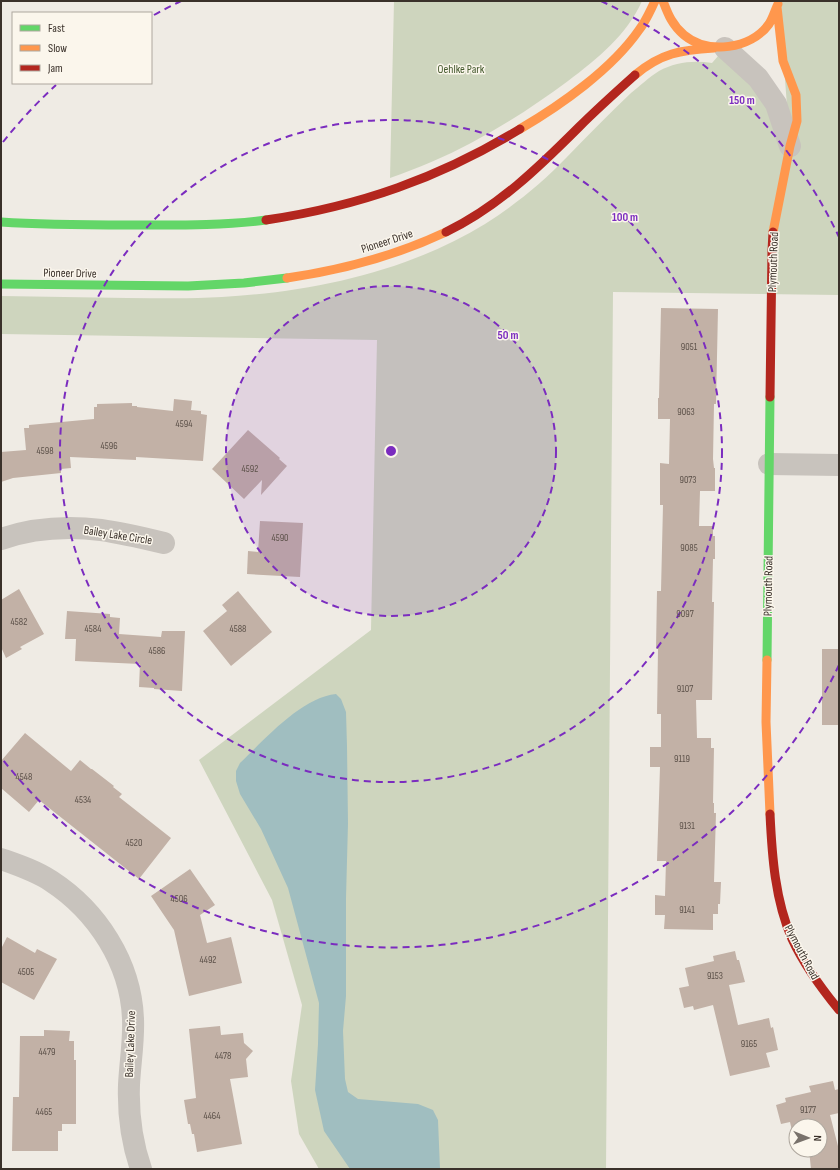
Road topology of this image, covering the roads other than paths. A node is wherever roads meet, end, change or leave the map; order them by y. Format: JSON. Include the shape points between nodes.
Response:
{"nodes":[{"id":1,"x":655,"y":1,"type":"edge"},
{"id":2,"x":663,"y":1,"type":"edge"},
{"id":3,"x":778,"y":4,"type":"edge"},
{"id":4,"x":720,"y":48,"type":"junction"},
{"id":5,"x":790,"y":146,"type":"junction"},
{"id":6,"x":1,"y":222,"type":"edge"},
{"id":7,"x":1,"y":284,"type":"edge"},
{"id":8,"x":769,"y":464,"type":"junction"},
{"id":9,"x":839,"y":465,"type":"edge"},
{"id":10,"x":1,"y":539,"type":"edge"},
{"id":11,"x":164,"y":542,"type":"dead end"},
{"id":12,"x":1,"y":859,"type":"edge"},
{"id":13,"x":839,"y":1010,"type":"edge"},
{"id":14,"x":141,"y":1169,"type":"edge"}],
"edges":[{"from":1,"to":6,"type":"street","via":[[645,22],[623,50],[557,104],[464,160],[376,196],[291,216],[214,225]]},
{"from":2,"to":4,"type":"street","via":[[666,12],[680,32],[694,42]]},
{"from":3,"to":4,"type":"street","name":"Pioneer Drive","via":[[766,27],[754,38],[740,45]]},
{"from":3,"to":5,"type":"street","name":"Plymouth Road","via":[[783,61],[796,95],[797,121]]},
{"from":4,"to":5,"type":"street","name":"Plymouth Road","via":[[758,78],[776,104]]},
{"from":4,"to":7,"type":"street","name":"Pioneer Drive","via":[[681,51],[650,63],[506,195],[453,228],[394,253],[306,275],[223,285]]},
{"from":5,"to":8,"type":"street","name":"Plymouth Road","via":[[772,251]]},
{"from":8,"to":9,"type":"street"},
{"from":8,"to":13,"type":"street","name":"Plymouth Road","via":[[766,722],[776,881],[783,914],[792,939],[808,969]]},
{"from":10,"to":11,"type":"street","name":"Bailey Lake Circle","via":[[39,530],[79,528]]},
{"from":12,"to":14,"type":"street","name":"Bailey Lake Drive","via":[[51,880],[69,894],[98,924],[116,955],[131,1002],[133,1028],[129,1105]]}]}
